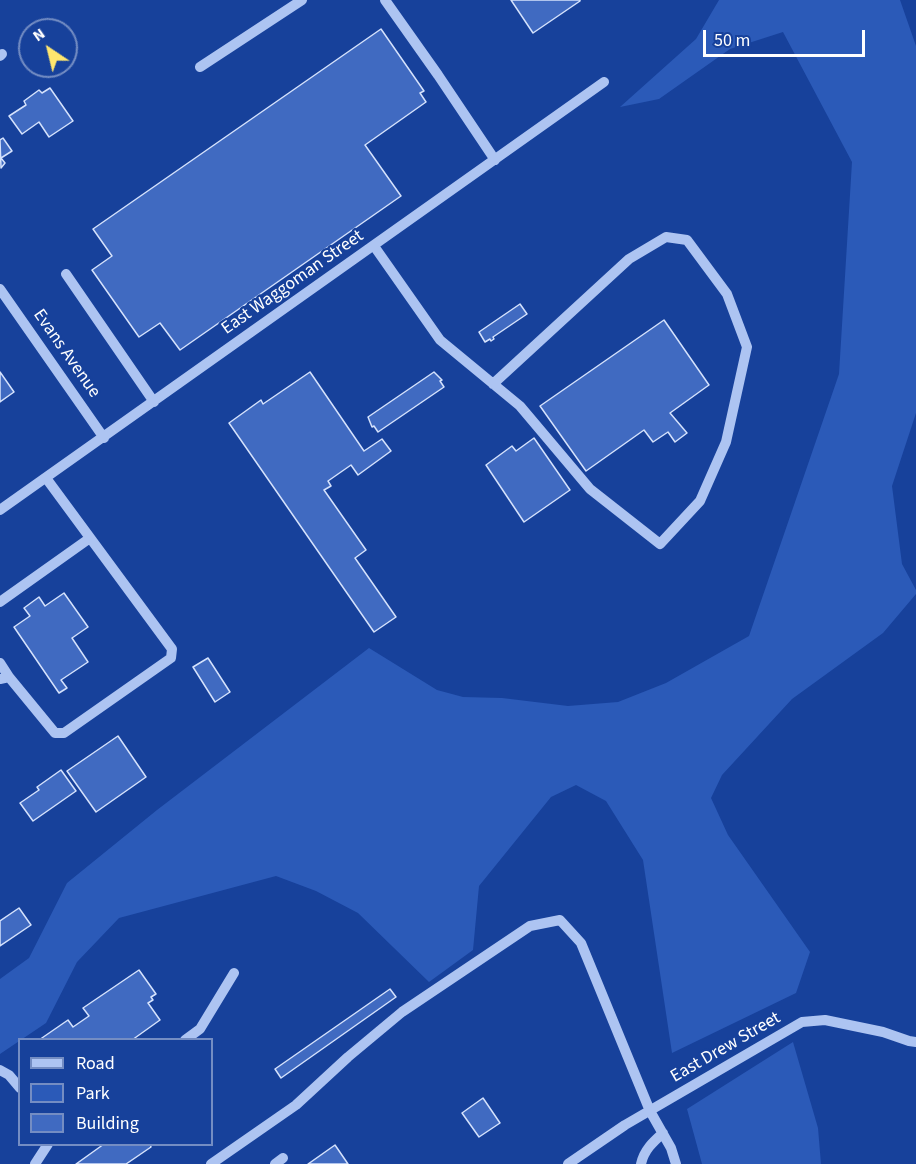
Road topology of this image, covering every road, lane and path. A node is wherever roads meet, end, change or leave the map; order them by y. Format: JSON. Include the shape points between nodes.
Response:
{"nodes":[{"id":1,"x":302,"y":0,"type":"edge"},
{"id":2,"x":385,"y":0,"type":"edge"},
{"id":3,"x":200,"y":67,"type":"dead end"},
{"id":4,"x":604,"y":82,"type":"dead end"},
{"id":5,"x":495,"y":160,"type":"junction"},
{"id":6,"x":374,"y":246,"type":"junction"},
{"id":7,"x":66,"y":274,"type":"dead end"},
{"id":8,"x":0,"y":289,"type":"edge"},
{"id":9,"x":493,"y":384,"type":"junction"},
{"id":10,"x":154,"y":402,"type":"junction"},
{"id":11,"x":104,"y":438,"type":"junction"},
{"id":12,"x":46,"y":478,"type":"junction"},
{"id":13,"x":0,"y":510,"type":"edge"},
{"id":14,"x":90,"y":538,"type":"junction"},
{"id":15,"x":0,"y":602,"type":"edge"},
{"id":16,"x":0,"y":663,"type":"edge"},
{"id":17,"x":5,"y":678,"type":"edge"},
{"id":18,"x":234,"y":973,"type":"dead end"},
{"id":19,"x":188,"y":1038,"type":"edge"},
{"id":20,"x":916,"y":1042,"type":"edge"},
{"id":21,"x":0,"y":1070,"type":"edge"},
{"id":22,"x":18,"y":1086,"type":"edge"},
{"id":23,"x":650,"y":1112,"type":"junction"},
{"id":24,"x":663,"y":1133,"type":"junction"},
{"id":25,"x":47,"y":1146,"type":"edge"},
{"id":26,"x":35,"y":1164,"type":"edge"},
{"id":27,"x":211,"y":1164,"type":"edge"},
{"id":28,"x":568,"y":1164,"type":"edge"},
{"id":29,"x":641,"y":1164,"type":"edge"},
{"id":30,"x":676,"y":1164,"type":"edge"}],
"edges":[{"from":1,"to":3,"type":"street"},
{"from":2,"to":5,"type":"street"},
{"from":4,"to":5,"type":"street","name":"East Waggoman Street"},
{"from":5,"to":6,"type":"street","name":"East Waggoman Street"},
{"from":6,"to":9,"type":"street","via":[[440,340]]},
{"from":6,"to":10,"type":"street","name":"East Waggoman Street"},
{"from":7,"to":10,"type":"street"},
{"from":8,"to":11,"type":"street","name":"Evans Avenue"},
{"from":9,"to":9,"type":"street","via":[[520,406],[590,489],[660,544],[700,501],[726,442],[747,346],[727,294],[701,258],[687,240],[666,237],[629,259]]},
{"from":10,"to":11,"type":"street","name":"East Waggoman Street"},
{"from":11,"to":12,"type":"street","name":"East Waggoman Street"},
{"from":12,"to":13,"type":"street","name":"East Waggoman Street"},
{"from":12,"to":14,"type":"street"},
{"from":14,"to":15,"type":"street"},
{"from":14,"to":17,"type":"street","via":[[172,649],[171,658],[64,733],[55,733]]},
{"from":16,"to":17,"type":"street"},
{"from":18,"to":19,"type":"street","via":[[200,1029]]},
{"from":20,"to":23,"type":"street","name":"East Drew Street","via":[[825,1020],[802,1022]]},
{"from":21,"to":22,"type":"street"},
{"from":23,"to":24,"type":"street"},
{"from":23,"to":27,"type":"street","via":[[581,943],[560,920],[530,926],[402,1012],[296,1105]]},
{"from":23,"to":28,"type":"street","name":"East Drew Street"},
{"from":24,"to":29,"type":"street","via":[[650,1145]]},
{"from":24,"to":30,"type":"street"},
{"from":25,"to":26,"type":"street"}]}
